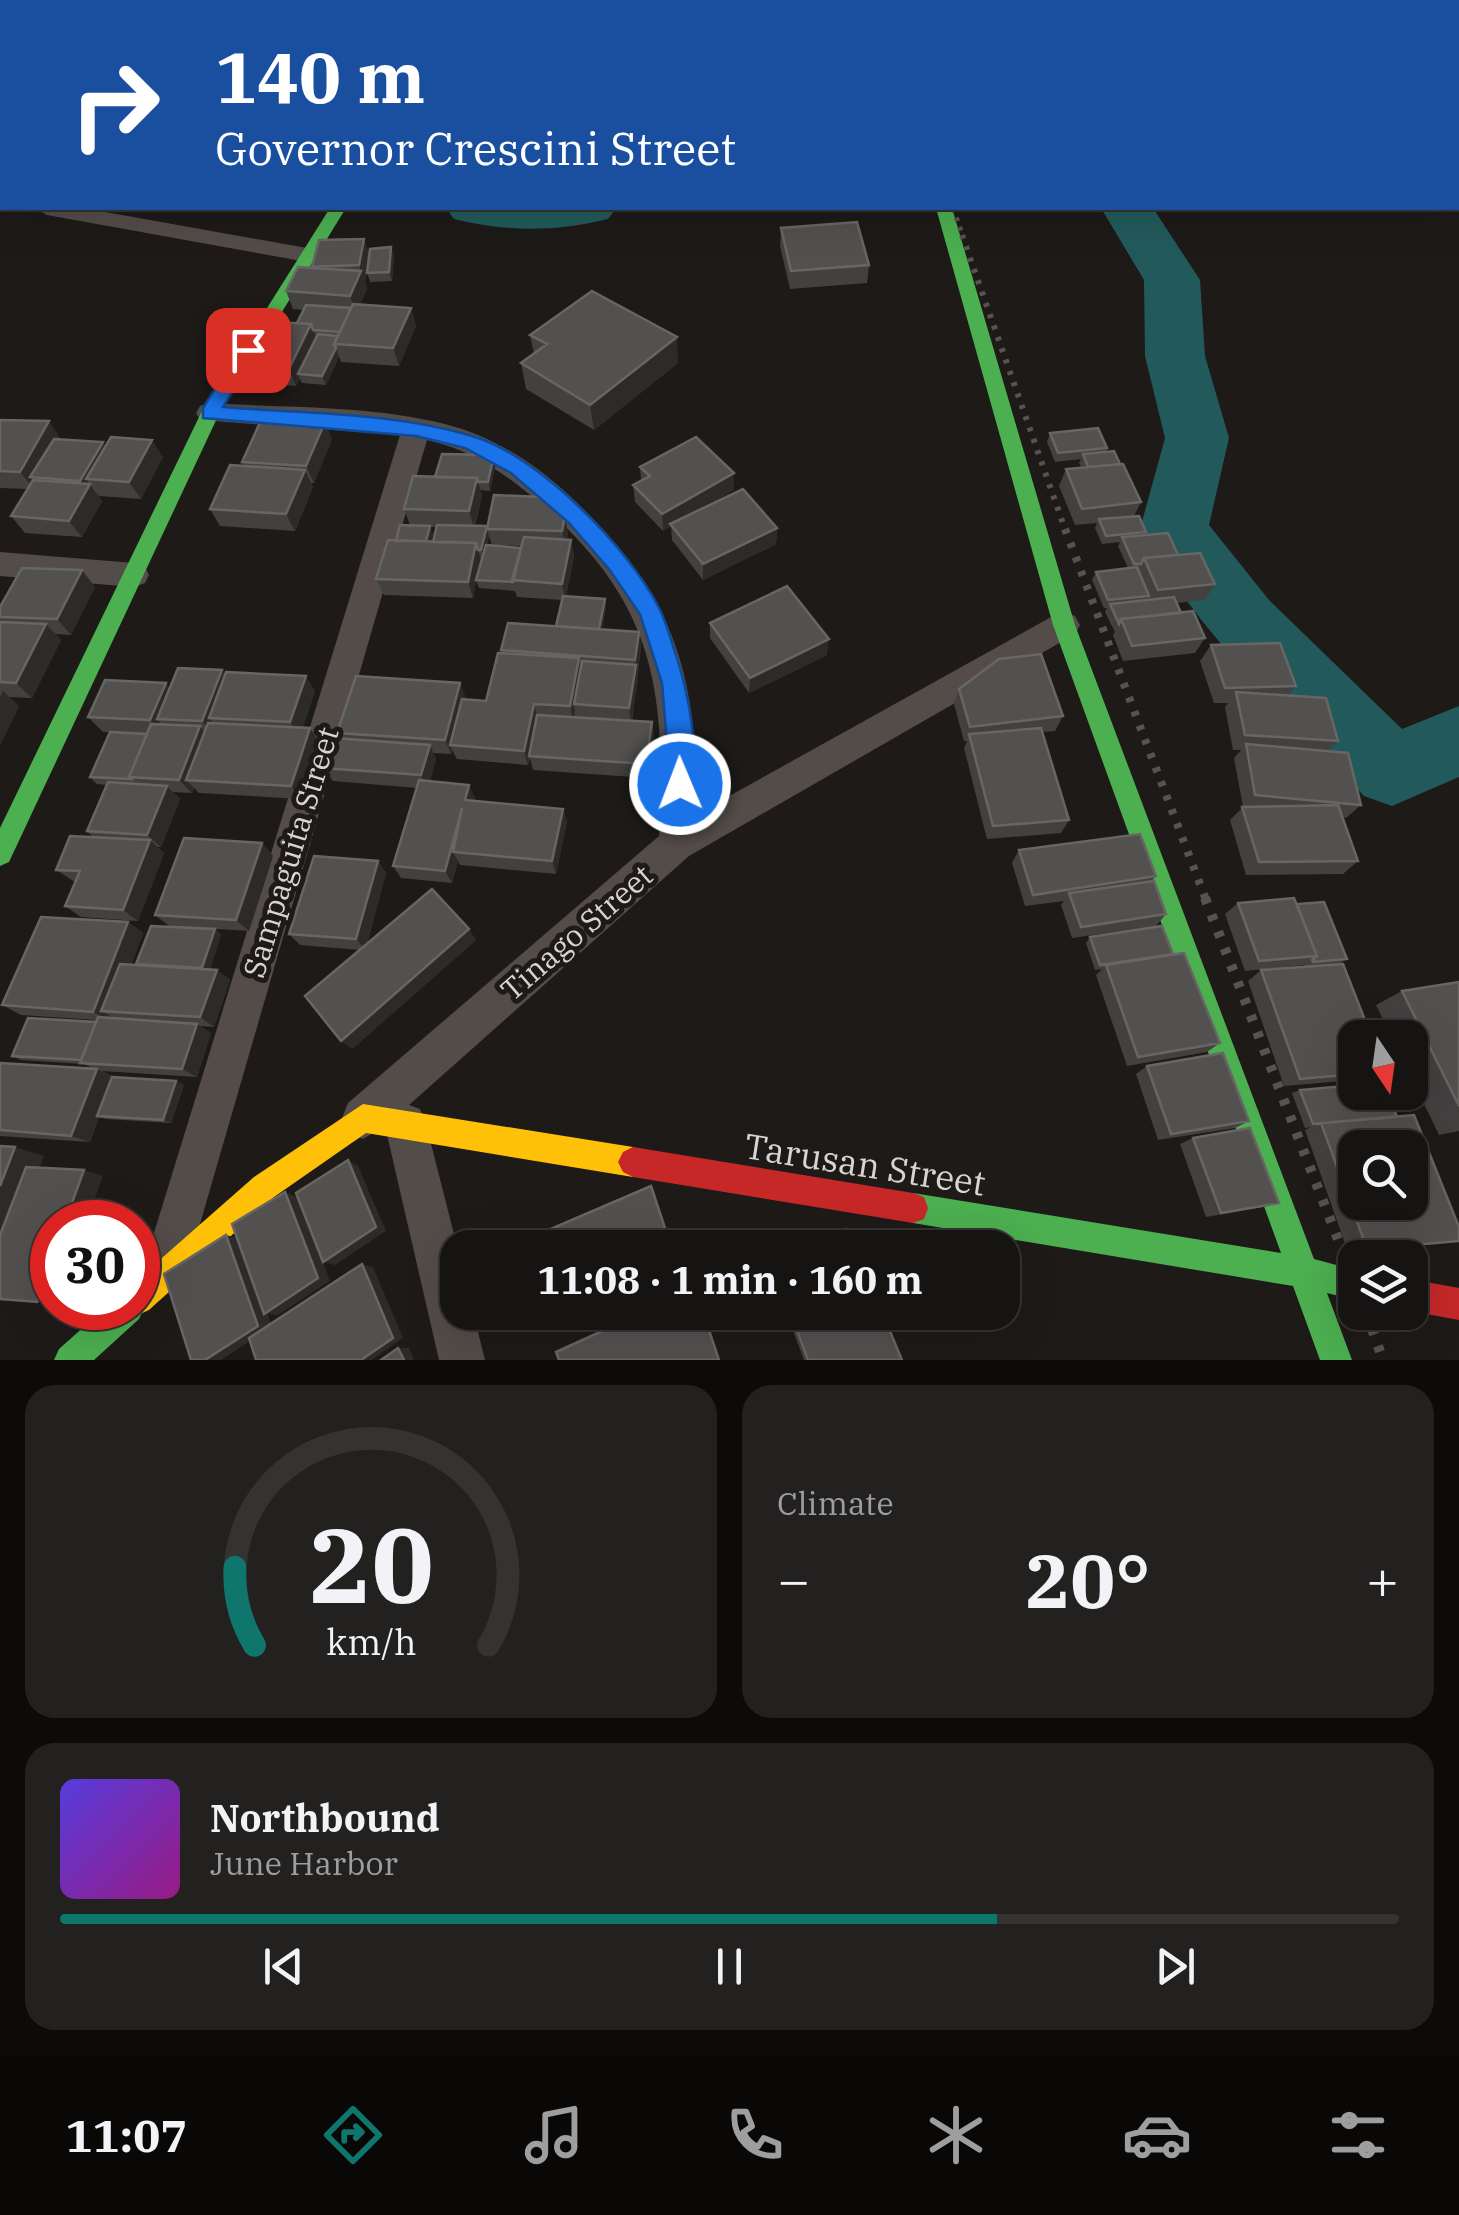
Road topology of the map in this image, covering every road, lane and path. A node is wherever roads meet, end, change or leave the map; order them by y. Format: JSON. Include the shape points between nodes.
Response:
{"nodes":[{"id":1,"x":60,"y":210,"type":"edge"},
{"id":2,"x":337,"y":210,"type":"edge"},
{"id":3,"x":945,"y":210,"type":"edge"},
{"id":4,"x":310,"y":250,"type":"junction"},
{"id":5,"x":210,"y":413,"type":"junction"},
{"id":6,"x":416,"y":429,"type":"junction"},
{"id":7,"x":0,"y":564,"type":"edge"},
{"id":8,"x":134,"y":575,"type":"junction"},
{"id":9,"x":1064,"y":625,"type":"junction"},
{"id":10,"x":676,"y":844,"type":"junction"},
{"id":11,"x":0,"y":854,"type":"edge"},
{"id":12,"x":384,"y":1121,"type":"junction"},
{"id":13,"x":160,"y":1255,"type":"edge"},
{"id":14,"x":1304,"y":1272,"type":"junction"},
{"id":15,"x":160,"y":1278,"type":"edge"},
{"id":16,"x":1338,"y":1281,"type":"edge"},
{"id":17,"x":1428,"y":1298,"type":"edge"},
{"id":18,"x":1459,"y":1304,"type":"edge"},
{"id":19,"x":103,"y":1330,"type":"edge"},
{"id":20,"x":70,"y":1360,"type":"edge"},
{"id":21,"x":462,"y":1360,"type":"edge"},
{"id":22,"x":1336,"y":1360,"type":"edge"}],
"edges":[{"from":1,"to":4,"type":"street"},
{"from":2,"to":4,"type":"street"},
{"from":3,"to":9,"type":"street"},
{"from":4,"to":5,"type":"street"},
{"from":5,"to":6,"type":"street","name":"Tinago Street"},
{"from":5,"to":8,"type":"street"},
{"from":6,"to":10,"type":"street","name":"Tinago Street","via":[[471,442],[518,468],[575,517],[650,611],[674,683],[682,755]]},
{"from":6,"to":13,"type":"street","name":"Sampaguita Street"},
{"from":7,"to":8,"type":"street"},
{"from":8,"to":11,"type":"street"},
{"from":9,"to":10,"type":"street"},
{"from":9,"to":14,"type":"street"},
{"from":10,"to":12,"type":"street","name":"Tinago Street"},
{"from":12,"to":14,"type":"street","name":"Tarusan Street"},
{"from":12,"to":15,"type":"street","via":[[264,1187]]},
{"from":12,"to":21,"type":"street"},
{"from":14,"to":16,"type":"street","name":"Tarusan Street"},
{"from":14,"to":22,"type":"street"},
{"from":17,"to":18,"type":"street"},
{"from":19,"to":20,"type":"street"}]}
